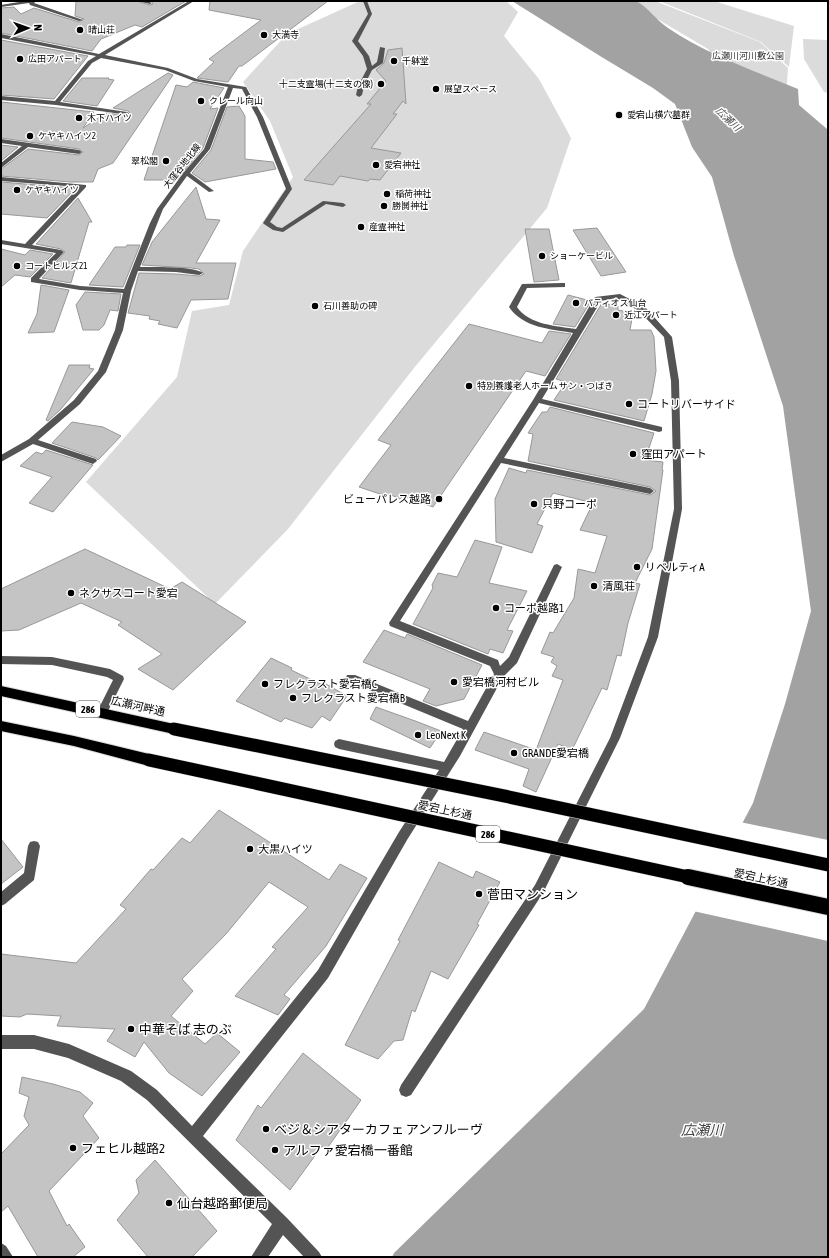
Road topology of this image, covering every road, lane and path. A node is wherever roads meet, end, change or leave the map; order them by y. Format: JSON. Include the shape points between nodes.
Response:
{"nodes":[{"id":1,"x":33,"y":1,"type":"edge"},
{"id":2,"x":139,"y":1,"type":"edge"},
{"id":3,"x":192,"y":1,"type":"edge"},
{"id":4,"x":365,"y":1,"type":"edge"},
{"id":5,"x":16,"y":2,"type":"edge"},
{"id":6,"x":150,"y":3,"type":"dead end"},
{"id":7,"x":1,"y":6,"type":"edge"},
{"id":8,"x":81,"y":20,"type":"dead end"},
{"id":9,"x":1,"y":36,"type":"edge"},
{"id":10,"x":382,"y":48,"type":"dead end"},
{"id":11,"x":100,"y":56,"type":"junction"},
{"id":12,"x":370,"y":70,"type":"junction"},
{"id":13,"x":231,"y":86,"type":"junction"},
{"id":14,"x":359,"y":95,"type":"dead end"},
{"id":15,"x":1,"y":98,"type":"edge"},
{"id":16,"x":56,"y":103,"type":"junction"},
{"id":17,"x":127,"y":114,"type":"dead end"},
{"id":18,"x":1,"y":141,"type":"edge"},
{"id":19,"x":25,"y":146,"type":"junction"},
{"id":20,"x":80,"y":152,"type":"dead end"},
{"id":21,"x":1,"y":166,"type":"edge"},
{"id":22,"x":186,"y":173,"type":"junction"},
{"id":23,"x":1,"y":179,"type":"edge"},
{"id":24,"x":211,"y":191,"type":"dead end"},
{"id":25,"x":343,"y":205,"type":"dead end"},
{"id":26,"x":1,"y":242,"type":"edge"},
{"id":27,"x":28,"y":245,"type":"junction"},
{"id":28,"x":136,"y":269,"type":"junction"},
{"id":29,"x":199,"y":273,"type":"dead end"},
{"id":30,"x":562,"y":285,"type":"dead end"},
{"id":31,"x":128,"y":291,"type":"junction"},
{"id":32,"x":578,"y":332,"type":"junction"},
{"id":33,"x":537,"y":400,"type":"junction"},
{"id":34,"x":659,"y":429,"type":"dead end"},
{"id":35,"x":32,"y":441,"type":"junction"},
{"id":36,"x":1,"y":459,"type":"edge"},
{"id":37,"x":498,"y":460,"type":"junction"},
{"id":38,"x":94,"y":461,"type":"dead end"},
{"id":39,"x":650,"y":490,"type":"dead end"},
{"id":40,"x":557,"y":567,"type":"dead end"},
{"id":41,"x":1,"y":660,"type":"edge"},
{"id":42,"x":499,"y":674,"type":"junction"},
{"id":43,"x":351,"y":678,"type":"dead end"},
{"id":44,"x":1,"y":691,"type":"edge"},
{"id":45,"x":102,"y":712,"type":"junction"},
{"id":46,"x":1,"y":726,"type":"edge"},
{"id":47,"x":470,"y":727,"type":"junction"},
{"id":48,"x":339,"y":744,"type":"dead end"},
{"id":49,"x":447,"y":767,"type":"junction"},
{"id":50,"x":34,"y":846,"type":"dead end"},
{"id":51,"x":828,"y":865,"type":"edge"},
{"id":52,"x":1,"y":900,"type":"edge"},
{"id":53,"x":828,"y":907,"type":"edge"},
{"id":54,"x":1,"y":1042,"type":"edge"},
{"id":55,"x":406,"y":1090,"type":"dead end"},
{"id":56,"x":193,"y":1138,"type":"junction"},
{"id":57,"x":282,"y":1223,"type":"junction"},
{"id":58,"x":1,"y":1251,"type":"edge"},
{"id":59,"x":312,"y":1255,"type":"edge"},
{"id":60,"x":5,"y":1257,"type":"edge"},
{"id":61,"x":260,"y":1257,"type":"edge"}],
"edges":[{"from":1,"to":5,"type":"street"},
{"from":1,"to":8,"type":"street","via":[[32,4]]},
{"from":2,"to":6,"type":"street"},
{"from":3,"to":11,"type":"street"},
{"from":4,"to":12,"type":"street","via":[[370,14],[355,41],[366,56]]},
{"from":5,"to":7,"type":"street"},
{"from":9,"to":11,"type":"street"},
{"from":10,"to":12,"type":"street","via":[[380,63]]},
{"from":11,"to":13,"type":"street"},
{"from":11,"to":16,"type":"street","via":[[90,62]]},
{"from":12,"to":14,"type":"street"},
{"from":13,"to":22,"type":"street","name":"大窪谷地北線","via":[[207,148]]},
{"from":13,"to":25,"type":"street","via":[[244,88],[260,117],[288,189],[266,223],[275,229],[283,230],[319,204],[325,202]]},
{"from":15,"to":16,"type":"street"},
{"from":16,"to":17,"type":"street"},
{"from":18,"to":19,"type":"street"},
{"from":19,"to":20,"type":"street"},
{"from":19,"to":21,"type":"street"},
{"from":22,"to":24,"type":"street"},
{"from":22,"to":28,"type":"street","name":"大窪谷地北線","via":[[160,209]]},
{"from":23,"to":27,"type":"street","via":[[84,186]]},
{"from":26,"to":27,"type":"street"},
{"from":27,"to":31,"type":"street","via":[[61,252],[34,280],[80,288]]},
{"from":28,"to":29,"type":"street"},
{"from":28,"to":31,"type":"street","name":"大窪谷地北線"},
{"from":30,"to":32,"type":"street","via":[[525,286],[513,306],[516,314],[525,320]]},
{"from":31,"to":35,"type":"street","name":"大窪谷地北線","via":[[119,330],[102,372],[77,402]]},
{"from":32,"to":33,"type":"street"},
{"from":32,"to":55,"type":"street","via":[[598,299],[617,296],[642,308],[668,336],[675,381],[678,509],[653,637],[615,738],[539,889]]},
{"from":33,"to":34,"type":"street"},
{"from":33,"to":37,"type":"street"},
{"from":35,"to":36,"type":"street","name":"大窪谷地北線"},
{"from":35,"to":38,"type":"street"},
{"from":37,"to":39,"type":"street"},
{"from":37,"to":42,"type":"street","via":[[394,623],[494,663]]},
{"from":40,"to":42,"type":"street","via":[[513,660]]},
{"from":41,"to":45,"type":"street","via":[[52,661],[110,673],[119,679]]},
{"from":42,"to":47,"type":"street"},
{"from":43,"to":47,"type":"street"},
{"from":44,"to":45,"type":"highway","name":"広瀬河畔通","number":"286"},
{"from":45,"to":51,"type":"highway","name":"広瀬河畔通","number":"286","bridge":true},
{"from":46,"to":53,"type":"highway","name":"愛宕上杉通","number":"286","bridge":true},
{"from":47,"to":49,"type":"street"},
{"from":48,"to":49,"type":"street"},
{"from":49,"to":56,"type":"street","via":[[403,836],[323,974]]},
{"from":50,"to":52,"type":"street","via":[[30,876]]},
{"from":54,"to":56,"type":"street","via":[[34,1042],[69,1051],[126,1076],[152,1095]]},
{"from":56,"to":57,"type":"street"},
{"from":57,"to":59,"type":"street"},
{"from":57,"to":61,"type":"street"},
{"from":58,"to":60,"type":"street"}]}
